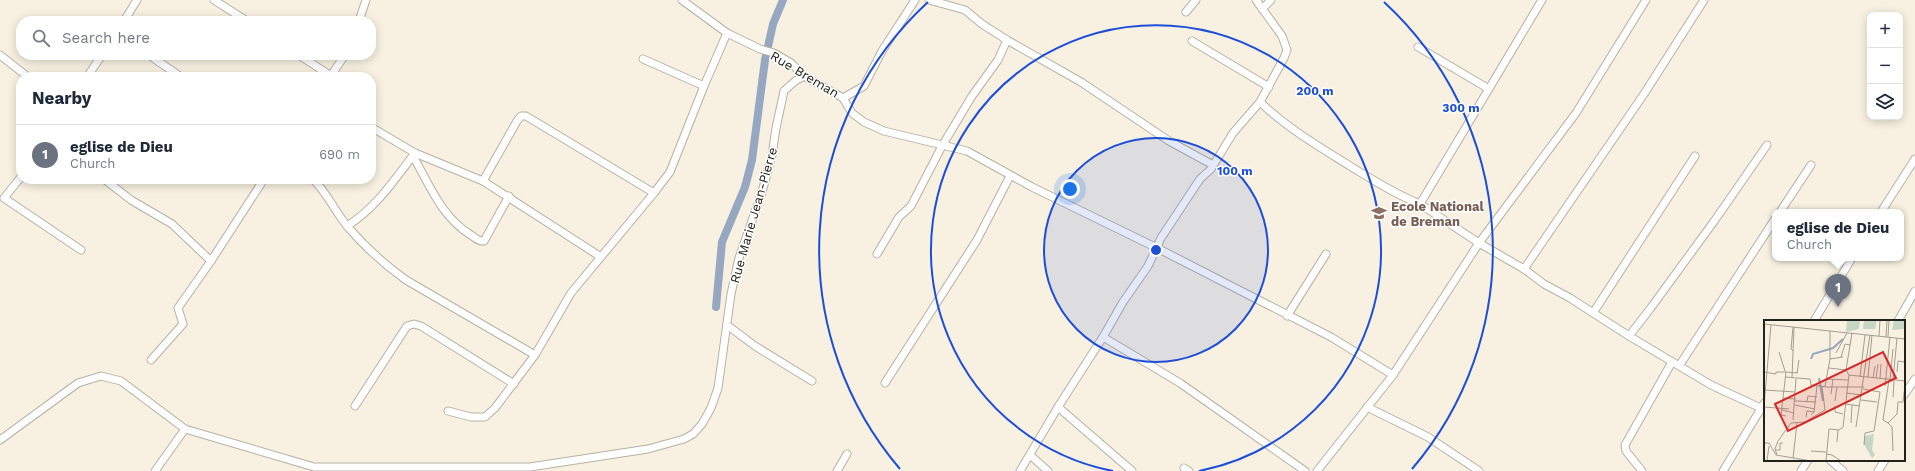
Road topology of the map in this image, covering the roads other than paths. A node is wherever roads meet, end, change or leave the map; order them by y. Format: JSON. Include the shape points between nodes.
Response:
{"nodes":[{"id":1,"x":137,"y":0,"type":"edge"},
{"id":2,"x":214,"y":0,"type":"edge"},
{"id":3,"x":366,"y":0,"type":"edge"},
{"id":4,"x":682,"y":0,"type":"edge"},
{"id":5,"x":915,"y":0,"type":"edge"},
{"id":6,"x":929,"y":0,"type":"edge"},
{"id":7,"x":1196,"y":0,"type":"edge"},
{"id":8,"x":1256,"y":0,"type":"edge"},
{"id":9,"x":1271,"y":0,"type":"edge"},
{"id":10,"x":1542,"y":0,"type":"edge"},
{"id":11,"x":1646,"y":0,"type":"edge"},
{"id":12,"x":1704,"y":0,"type":"edge"},
{"id":13,"x":1262,"y":9,"type":"junction"},
{"id":14,"x":1186,"y":12,"type":"dead end"},
{"id":15,"x":127,"y":16,"type":"edge"},
{"id":16,"x":239,"y":16,"type":"edge"},
{"id":17,"x":361,"y":16,"type":"edge"},
{"id":18,"x":727,"y":33,"type":"junction"},
{"id":19,"x":1007,"y":40,"type":"junction"},
{"id":20,"x":1192,"y":41,"type":"dead end"},
{"id":21,"x":1418,"y":47,"type":"dead end"},
{"id":22,"x":0,"y":55,"type":"edge"},
{"id":23,"x":643,"y":59,"type":"dead end"},
{"id":24,"x":99,"y":60,"type":"edge"},
{"id":25,"x":156,"y":60,"type":"edge"},
{"id":26,"x":307,"y":60,"type":"edge"},
{"id":27,"x":342,"y":60,"type":"edge"},
{"id":28,"x":22,"y":72,"type":"edge"},
{"id":29,"x":90,"y":72,"type":"edge"},
{"id":30,"x":174,"y":72,"type":"edge"},
{"id":31,"x":325,"y":72,"type":"edge"},
{"id":32,"x":334,"y":72,"type":"edge"},
{"id":33,"x":804,"y":76,"type":"junction"},
{"id":34,"x":704,"y":86,"type":"junction"},
{"id":35,"x":1268,"y":87,"type":"junction"},
{"id":36,"x":1488,"y":90,"type":"junction"},
{"id":37,"x":843,"y":98,"type":"junction"},
{"id":38,"x":1260,"y":102,"type":"junction"},
{"id":39,"x":376,"y":131,"type":"edge"},
{"id":40,"x":1767,"y":145,"type":"dead end"},
{"id":41,"x":942,"y":146,"type":"junction"},
{"id":42,"x":414,"y":154,"type":"junction"},
{"id":43,"x":1695,"y":156,"type":"dead end"},
{"id":44,"x":1915,"y":159,"type":"edge"},
{"id":45,"x":1213,"y":165,"type":"junction"},
{"id":46,"x":1811,"y":165,"type":"dead end"},
{"id":47,"x":1010,"y":176,"type":"junction"},
{"id":48,"x":483,"y":181,"type":"junction"},
{"id":49,"x":16,"y":183,"type":"edge"},
{"id":50,"x":110,"y":184,"type":"edge"},
{"id":51,"x":261,"y":184,"type":"edge"},
{"id":52,"x":318,"y":184,"type":"edge"},
{"id":53,"x":654,"y":194,"type":"junction"},
{"id":54,"x":508,"y":196,"type":"junction"},
{"id":55,"x":1420,"y":204,"type":"junction"},
{"id":56,"x":1782,"y":209,"type":"edge"},
{"id":57,"x":1883,"y":209,"type":"edge"},
{"id":58,"x":1772,"y":224,"type":"edge"},
{"id":59,"x":347,"y":226,"type":"junction"},
{"id":60,"x":1478,"y":243,"type":"junction"},
{"id":61,"x":1157,"y":248,"type":"junction"},
{"id":62,"x":81,"y":250,"type":"dead end"},
{"id":63,"x":878,"y":254,"type":"dead end"},
{"id":64,"x":1326,"y":254,"type":"dead end"},
{"id":65,"x":602,"y":257,"type":"junction"},
{"id":66,"x":211,"y":261,"type":"junction"},
{"id":67,"x":1850,"y":261,"type":"edge"},
{"id":68,"x":1524,"y":269,"type":"junction"},
{"id":69,"x":1915,"y":291,"type":"edge"},
{"id":70,"x":1593,"y":313,"type":"junction"},
{"id":71,"x":1287,"y":316,"type":"junction"},
{"id":72,"x":1815,"y":320,"type":"edge"},
{"id":73,"x":1899,"y":320,"type":"edge"},
{"id":74,"x":727,"y":325,"type":"junction"},
{"id":75,"x":1629,"y":336,"type":"junction"},
{"id":76,"x":1103,"y":337,"type":"junction"},
{"id":77,"x":535,"y":355,"type":"junction"},
{"id":78,"x":151,"y":360,"type":"dead end"},
{"id":79,"x":1672,"y":362,"type":"junction"},
{"id":80,"x":1679,"y":366,"type":"junction"},
{"id":81,"x":1393,"y":375,"type":"junction"},
{"id":82,"x":1915,"y":379,"type":"edge"},
{"id":83,"x":812,"y":381,"type":"dead end"},
{"id":84,"x":885,"y":383,"type":"dead end"},
{"id":85,"x":514,"y":384,"type":"junction"},
{"id":86,"x":1905,"y":394,"type":"edge"},
{"id":87,"x":354,"y":406,"type":"dead end"},
{"id":88,"x":1058,"y":407,"type":"junction"},
{"id":89,"x":1367,"y":407,"type":"junction"},
{"id":90,"x":1764,"y":407,"type":"edge"},
{"id":91,"x":448,"y":411,"type":"dead end"},
{"id":92,"x":185,"y":429,"type":"junction"},
{"id":93,"x":0,"y":440,"type":"edge"},
{"id":94,"x":847,"y":454,"type":"dead end"},
{"id":95,"x":1030,"y":455,"type":"junction"},
{"id":96,"x":1807,"y":461,"type":"edge"},
{"id":97,"x":1831,"y":461,"type":"edge"},
{"id":98,"x":1884,"y":461,"type":"edge"},
{"id":99,"x":155,"y":471,"type":"edge"},
{"id":100,"x":836,"y":471,"type":"edge"},
{"id":101,"x":1020,"y":471,"type":"edge"},
{"id":102,"x":1048,"y":471,"type":"edge"},
{"id":103,"x":1132,"y":471,"type":"edge"},
{"id":104,"x":1305,"y":471,"type":"edge"},
{"id":105,"x":1317,"y":471,"type":"edge"},
{"id":106,"x":1479,"y":471,"type":"edge"},
{"id":107,"x":1642,"y":471,"type":"edge"},
{"id":108,"x":1723,"y":471,"type":"edge"},
{"id":109,"x":1801,"y":471,"type":"edge"},
{"id":110,"x":1843,"y":471,"type":"edge"},
{"id":111,"x":1878,"y":471,"type":"edge"}],
"edges":[{"from":1,"to":15,"type":"street"},
{"from":2,"to":16,"type":"street"},
{"from":3,"to":17,"type":"street"},
{"from":4,"to":18,"type":"street","name":"Rue Breman"},
{"from":5,"to":37,"type":"street","name":"Rue Breman","via":[[882,51],[864,86]]},
{"from":6,"to":19,"type":"street","via":[[965,10]]},
{"from":7,"to":14,"type":"street"},
{"from":8,"to":13,"type":"street"},
{"from":9,"to":13,"type":"street"},
{"from":10,"to":36,"type":"street"},
{"from":11,"to":60,"type":"street","via":[[1576,113]]},
{"from":12,"to":68,"type":"street","via":[[1644,94]]},
{"from":13,"to":35,"type":"street","via":[[1282,36],[1287,50]]},
{"from":18,"to":33,"type":"street","name":"Rue Breman","via":[[774,53]]},
{"from":18,"to":34,"type":"street"},
{"from":19,"to":41,"type":"street","via":[[998,60],[972,96]]},
{"from":19,"to":45,"type":"street","via":[[1081,82],[1169,141]]},
{"from":20,"to":35,"type":"street"},
{"from":21,"to":36,"type":"street"},
{"from":22,"to":28,"type":"street"},
{"from":23,"to":34,"type":"street"},
{"from":24,"to":29,"type":"street"},
{"from":25,"to":30,"type":"street"},
{"from":26,"to":31,"type":"street"},
{"from":27,"to":32,"type":"street"},
{"from":33,"to":37,"type":"street","name":"Rue Breman"},
{"from":33,"to":74,"type":"street","name":"Rue Marie Jean-Pierre","via":[[784,91],[772,155],[739,258]]},
{"from":34,"to":53,"type":"street","via":[[670,172]]},
{"from":35,"to":38,"type":"street"},
{"from":36,"to":55,"type":"street"},
{"from":37,"to":41,"type":"street","via":[[852,113],[864,122],[884,131]]},
{"from":38,"to":45,"type":"street","via":[[1233,133]]},
{"from":38,"to":55,"type":"street","via":[[1301,135],[1400,196]]},
{"from":39,"to":42,"type":"street"},
{"from":40,"to":75,"type":"street"},
{"from":41,"to":47,"type":"street","via":[[967,151]]},
{"from":41,"to":63,"type":"street","via":[[911,206],[899,217]]},
{"from":42,"to":48,"type":"street"},
{"from":42,"to":54,"type":"street","via":[[445,213],[463,230],[480,241],[484,241]]},
{"from":42,"to":59,"type":"street","via":[[379,199]]},
{"from":43,"to":70,"type":"street"},
{"from":44,"to":57,"type":"street"},
{"from":45,"to":61,"type":"street","via":[[1200,179],[1165,231]]},
{"from":46,"to":56,"type":"street"},
{"from":47,"to":61,"type":"street"},
{"from":47,"to":84,"type":"street","via":[[977,240]]},
{"from":48,"to":53,"type":"street","via":[[517,122],[521,116],[526,116]]},
{"from":48,"to":54,"type":"street"},
{"from":49,"to":62,"type":"street","via":[[4,198]]},
{"from":50,"to":66,"type":"street","via":[[131,200],[172,224]]},
{"from":51,"to":66,"type":"street"},
{"from":52,"to":59,"type":"street"},
{"from":53,"to":65,"type":"street"},
{"from":54,"to":65,"type":"street"},
{"from":55,"to":60,"type":"street"},
{"from":58,"to":80,"type":"street"},
{"from":59,"to":77,"type":"street","via":[[388,267],[406,280]]},
{"from":60,"to":68,"type":"street"},
{"from":60,"to":81,"type":"street"},
{"from":61,"to":71,"type":"street"},
{"from":61,"to":76,"type":"street"},
{"from":64,"to":71,"type":"street"},
{"from":65,"to":77,"type":"street","via":[[571,293]]},
{"from":66,"to":78,"type":"street","via":[[178,308],[182,324]]},
{"from":67,"to":72,"type":"street"},
{"from":68,"to":70,"type":"street"},
{"from":69,"to":73,"type":"street"},
{"from":70,"to":75,"type":"street"},
{"from":71,"to":81,"type":"street","via":[[1347,346]]},
{"from":74,"to":83,"type":"street","via":[[755,346]]},
{"from":74,"to":92,"type":"street","name":"Rue Marie Jean-Pierre","via":[[718,388],[702,424],[684,440],[648,449],[530,467],[314,468]]},
{"from":75,"to":79,"type":"street"},
{"from":76,"to":88,"type":"street"},
{"from":76,"to":104,"type":"street","via":[[1180,383]]},
{"from":77,"to":85,"type":"street"},
{"from":79,"to":80,"type":"street"},
{"from":79,"to":107,"type":"street","via":[[1625,445]]},
{"from":80,"to":90,"type":"street","via":[[1711,385]]},
{"from":81,"to":89,"type":"street"},
{"from":82,"to":86,"type":"street"},
{"from":85,"to":87,"type":"street","via":[[414,324],[407,326]]},
{"from":85,"to":91,"type":"street","via":[[485,417],[471,417]]},
{"from":88,"to":95,"type":"street"},
{"from":88,"to":103,"type":"street"},
{"from":89,"to":105,"type":"street"},
{"from":89,"to":106,"type":"street","via":[[1428,437]]},
{"from":90,"to":108,"type":"street"},
{"from":92,"to":93,"type":"street","name":"Rue Marie Jean-Pierre","via":[[121,381],[101,376],[78,383]]},
{"from":92,"to":99,"type":"street"},
{"from":94,"to":100,"type":"street"},
{"from":95,"to":101,"type":"street"},
{"from":95,"to":102,"type":"street"},
{"from":96,"to":109,"type":"street"},
{"from":97,"to":110,"type":"street"},
{"from":98,"to":111,"type":"street"}]}
